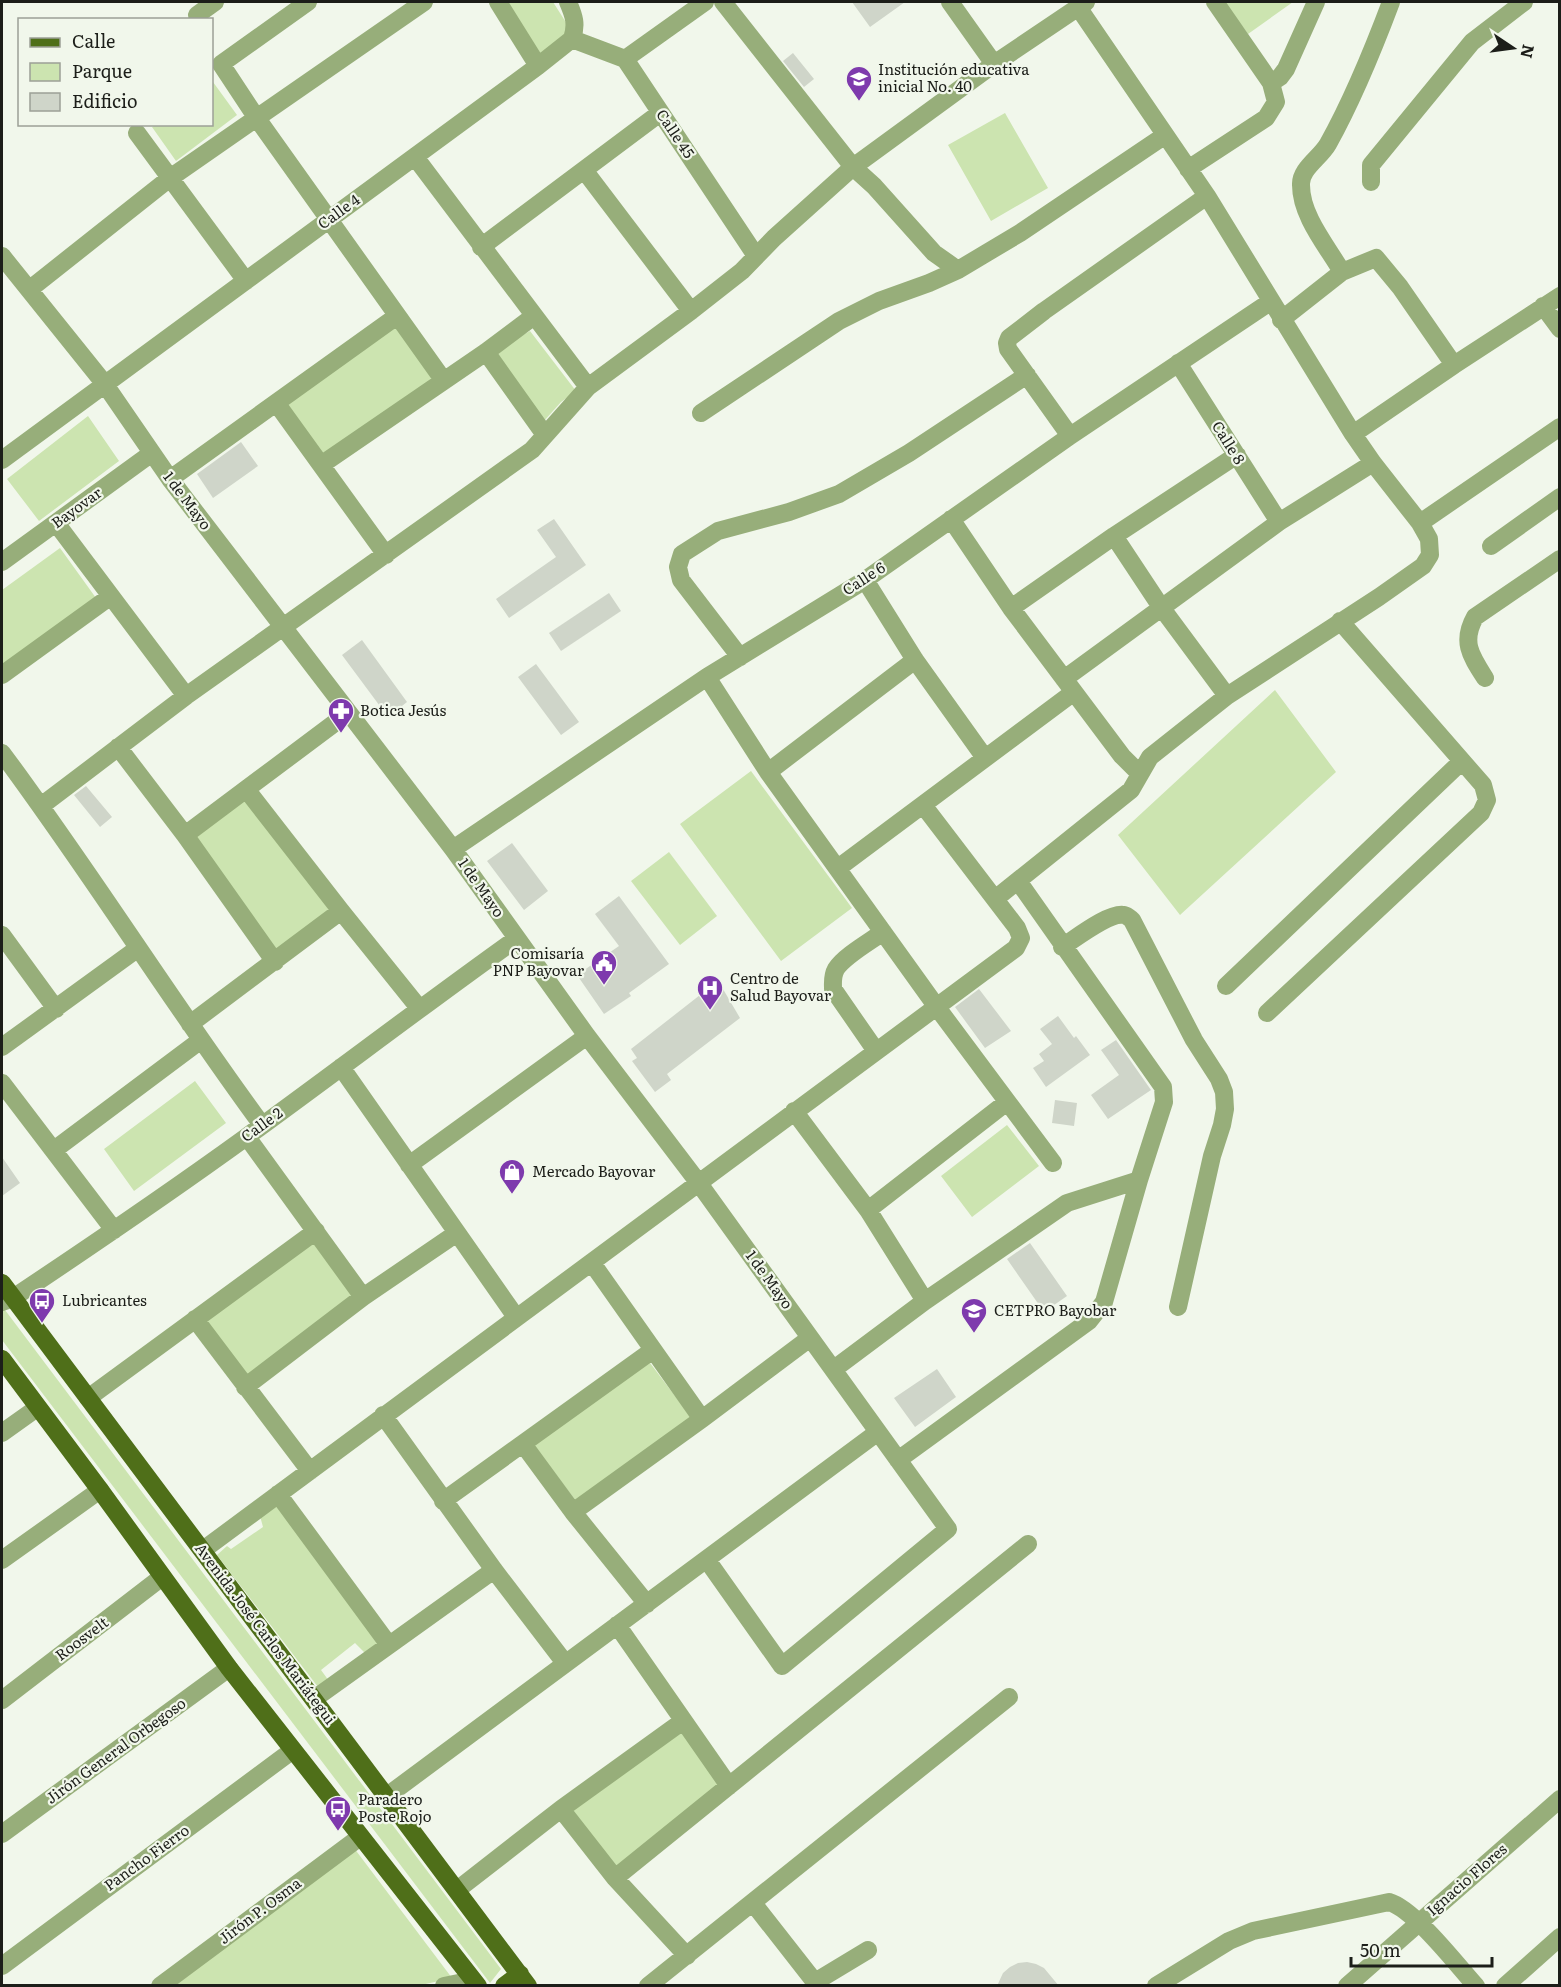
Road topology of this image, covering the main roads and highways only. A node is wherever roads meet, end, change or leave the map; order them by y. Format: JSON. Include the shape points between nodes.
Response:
{"nodes":[{"id":1,"x":2,"y":1283,"type":"edge"},
{"id":2,"x":7,"y":1300,"type":"edge"},
{"id":3,"x":2,"y":1359,"type":"edge"},
{"id":4,"x":524,"y":1980,"type":"edge"},
{"id":5,"x":475,"y":1983,"type":"edge"},
{"id":6,"x":504,"y":1986,"type":"edge"}],
"edges":[{"from":1,"to":2,"type":"main road","name":"Avenida José Carlos Mariátegui"},
{"from":2,"to":4,"type":"main road","name":"Avenida José Carlos Mariátegui","via":[[88,1398]]},
{"from":3,"to":5,"type":"main road","via":[[230,1668]]},
{"from":4,"to":6,"type":"main road"}]}
